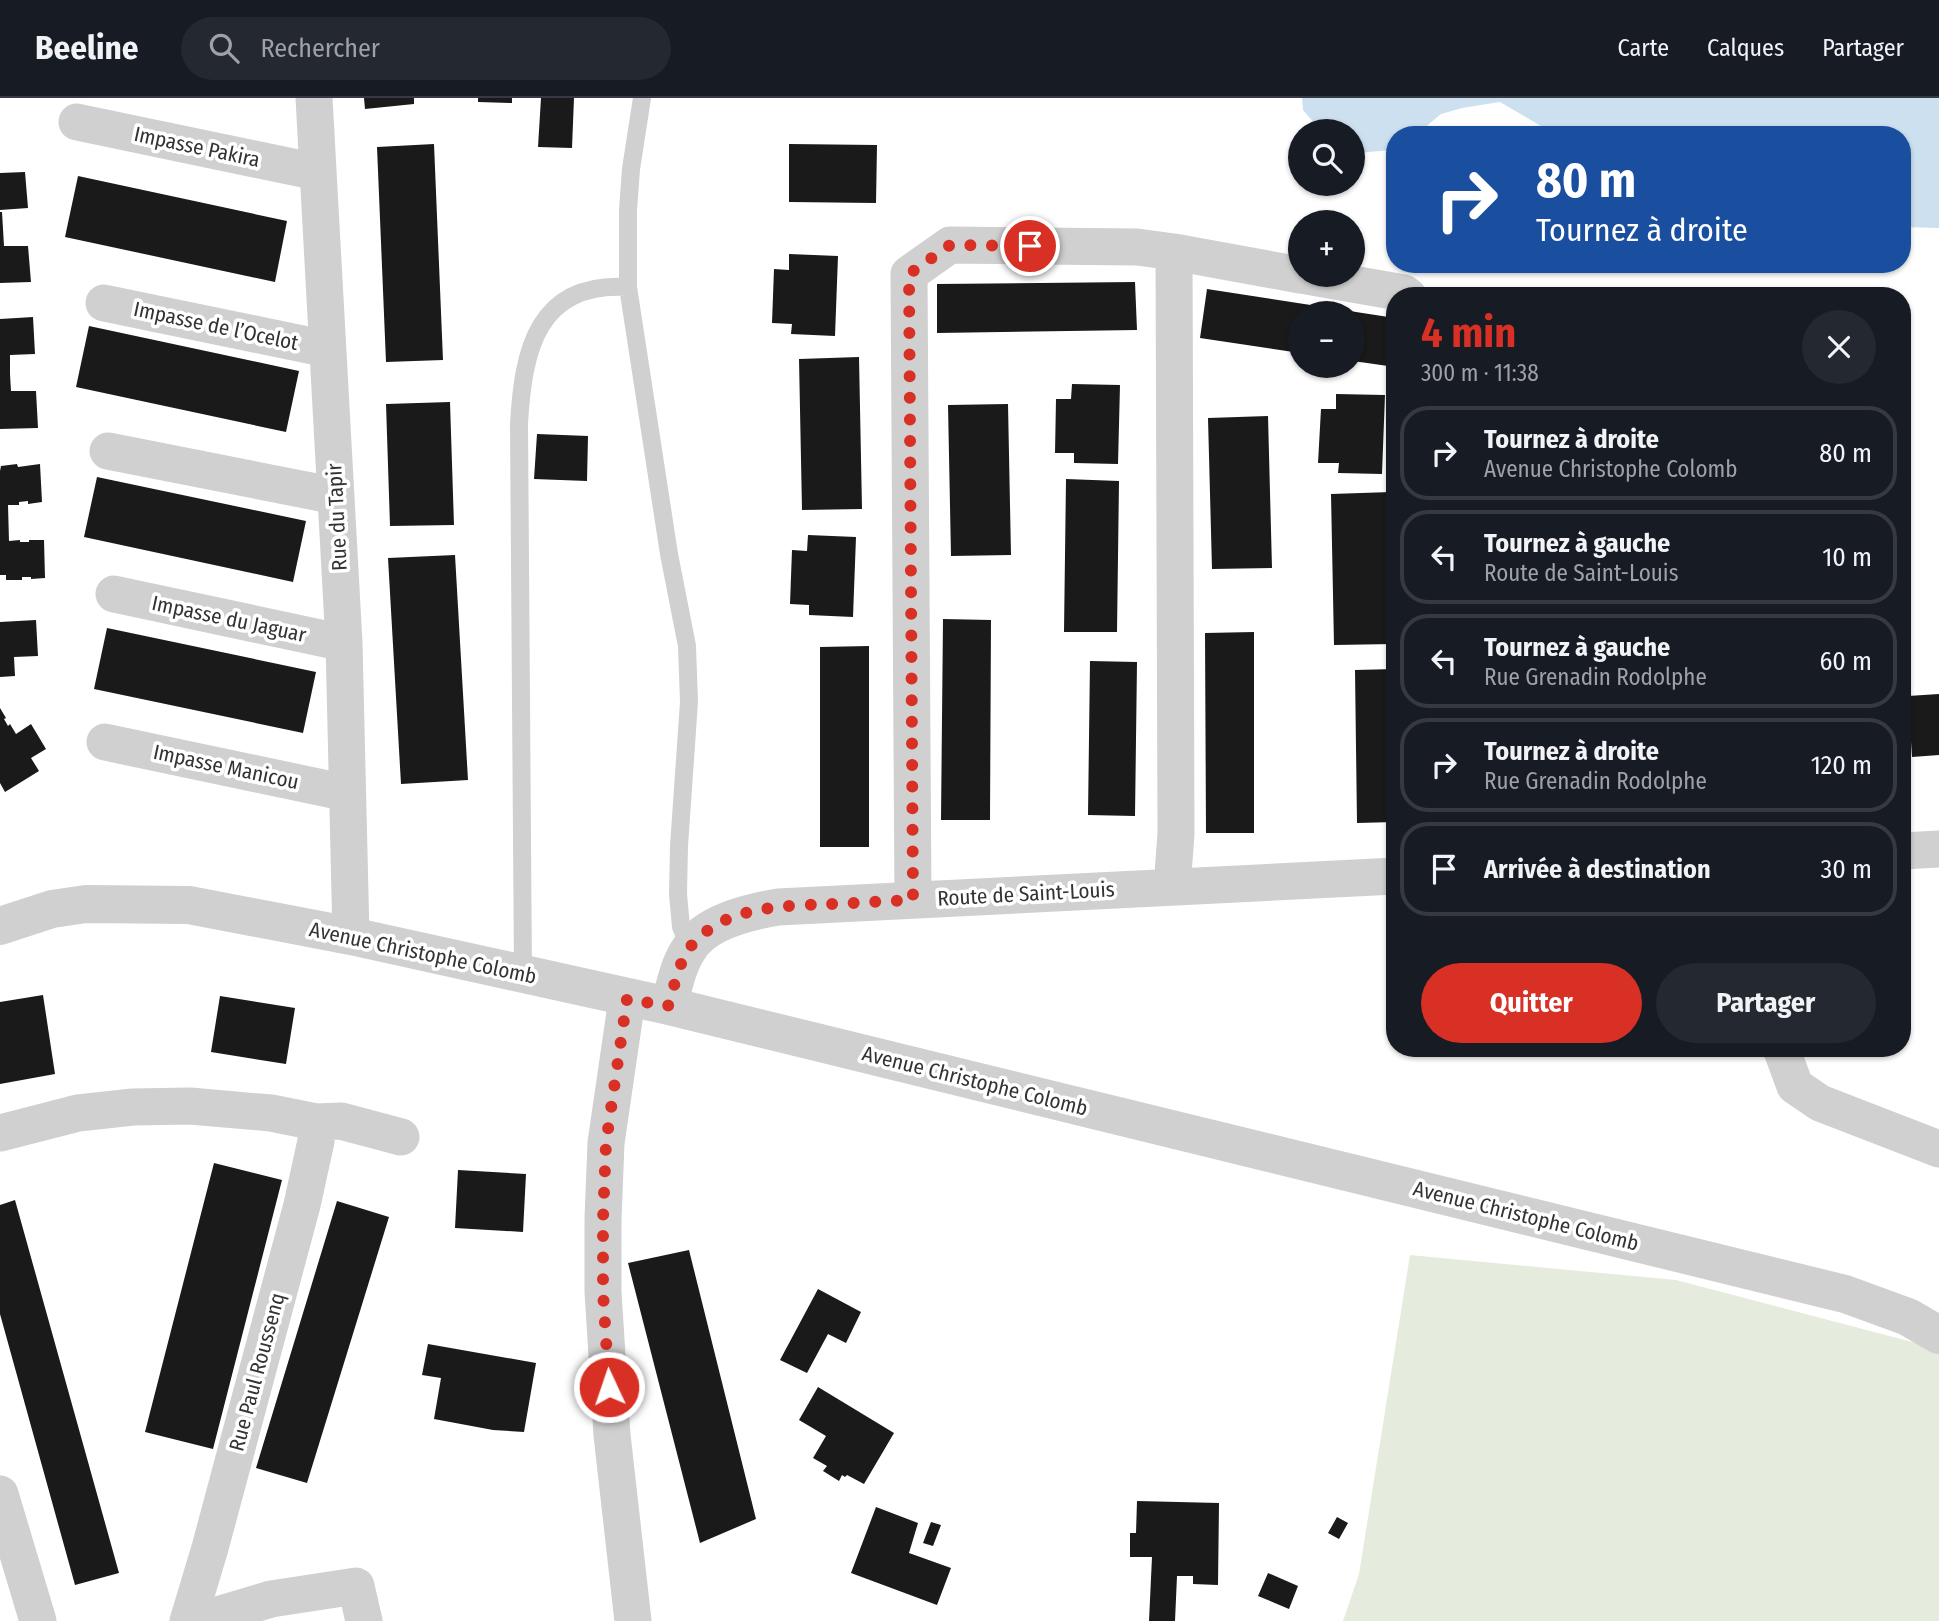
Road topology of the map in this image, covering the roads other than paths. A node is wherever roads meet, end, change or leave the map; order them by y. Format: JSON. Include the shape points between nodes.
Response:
{"nodes":[{"id":1,"x":314,"y":98,"type":"edge"},
{"id":2,"x":642,"y":98,"type":"edge"},
{"id":3,"x":77,"y":122,"type":"dead end"},
{"id":4,"x":317,"y":172,"type":"junction"},
{"id":5,"x":1174,"y":252,"type":"junction"},
{"id":6,"x":1288,"y":273,"type":"edge"},
{"id":7,"x":1365,"y":286,"type":"edge"},
{"id":8,"x":628,"y":287,"type":"junction"},
{"id":9,"x":1386,"y":290,"type":"edge"},
{"id":10,"x":104,"y":303,"type":"dead end"},
{"id":11,"x":327,"y":349,"type":"junction"},
{"id":12,"x":108,"y":451,"type":"dead end"},
{"id":13,"x":336,"y":496,"type":"junction"},
{"id":14,"x":114,"y":594,"type":"dead end"},
{"id":15,"x":344,"y":643,"type":"junction"},
{"id":16,"x":105,"y":742,"type":"dead end"},
{"id":17,"x":347,"y":793,"type":"junction"},
{"id":18,"x":1939,"y":849,"type":"edge"},
{"id":19,"x":1911,"y":851,"type":"edge"},
{"id":20,"x":1386,"y":876,"type":"edge"},
{"id":21,"x":1172,"y":887,"type":"junction"},
{"id":22,"x":913,"y":900,"type":"junction"},
{"id":23,"x":0,"y":926,"type":"edge"},
{"id":24,"x":351,"y":936,"type":"junction"},
{"id":25,"x":690,"y":947,"type":"junction"},
{"id":26,"x":523,"y":975,"type":"junction"},
{"id":27,"x":627,"y":999,"type":"junction"},
{"id":28,"x":668,"y":1006,"type":"junction"},
{"id":29,"x":1784,"y":1057,"type":"edge"},
{"id":30,"x":316,"y":1122,"type":"junction"},
{"id":31,"x":0,"y":1133,"type":"edge"},
{"id":32,"x":401,"y":1137,"type":"dead end"},
{"id":33,"x":1939,"y":1149,"type":"edge"},
{"id":34,"x":1939,"y":1335,"type":"edge"},
{"id":35,"x":0,"y":1494,"type":"edge"},
{"id":36,"x":38,"y":1621,"type":"edge"},
{"id":37,"x":188,"y":1621,"type":"edge"},
{"id":38,"x":197,"y":1621,"type":"edge"},
{"id":39,"x":364,"y":1621,"type":"edge"},
{"id":40,"x":633,"y":1621,"type":"edge"}],
"edges":[{"from":1,"to":4,"type":"street","name":"Rue du Tapir"},
{"from":2,"to":8,"type":"lane","via":[[631,169]]},
{"from":3,"to":4,"type":"street","name":"Impasse Pakira"},
{"from":4,"to":11,"type":"street","name":"Rue du Tapir"},
{"from":5,"to":6,"type":"street"},
{"from":5,"to":21,"type":"street","via":[[1176,834]]},
{"from":5,"to":22,"type":"street","via":[[1137,247],[950,245],[909,274]]},
{"from":7,"to":9,"type":"street"},
{"from":8,"to":25,"type":"lane","via":[[668,554],[687,646],[689,702],[678,894],[681,927]]},
{"from":8,"to":26,"type":"lane","via":[[587,291],[551,313],[531,343],[521,393]]},
{"from":10,"to":11,"type":"street","name":"Impasse de l’Ocelot"},
{"from":11,"to":13,"type":"street","name":"Rue du Tapir"},
{"from":12,"to":13,"type":"street"},
{"from":13,"to":15,"type":"street","name":"Rue du Tapir"},
{"from":14,"to":15,"type":"street","name":"Impasse du Jaguar"},
{"from":15,"to":17,"type":"street","name":"Rue du Tapir"},
{"from":16,"to":17,"type":"street","name":"Impasse Manicou"},
{"from":17,"to":24,"type":"street","name":"Rue du Tapir"},
{"from":18,"to":19,"type":"street"},
{"from":20,"to":21,"type":"street","name":"Route de Saint-Louis"},
{"from":21,"to":22,"type":"street","name":"Route de Saint-Louis"},
{"from":22,"to":25,"type":"street","name":"Route de Saint-Louis","via":[[752,911],[730,918]]},
{"from":23,"to":24,"type":"street","name":"Avenue Christophe Colomb","via":[[52,909],[86,904],[189,905]]},
{"from":24,"to":26,"type":"street","name":"Avenue Christophe Colomb"},
{"from":25,"to":28,"type":"street","name":"Route de Saint-Louis"},
{"from":26,"to":27,"type":"street","name":"Avenue Christophe Colomb"},
{"from":27,"to":28,"type":"street","name":"Avenue Christophe Colomb"},
{"from":27,"to":40,"type":"street","via":[[606,1143],[603,1292],[612,1435]]},
{"from":28,"to":34,"type":"street","name":"Avenue Christophe Colomb","via":[[1845,1294],[1908,1317]]},
{"from":29,"to":33,"type":"street","via":[[1795,1086],[1820,1103]]},
{"from":30,"to":31,"type":"street","via":[[190,1106],[133,1107],[78,1113]]},
{"from":30,"to":32,"type":"street","via":[[341,1121]]},
{"from":30,"to":37,"type":"street","name":"Rue Paul Roussenq","via":[[302,1205]]},
{"from":35,"to":36,"type":"street"},
{"from":38,"to":39,"type":"street","via":[[271,1599],[356,1586]]}]}
